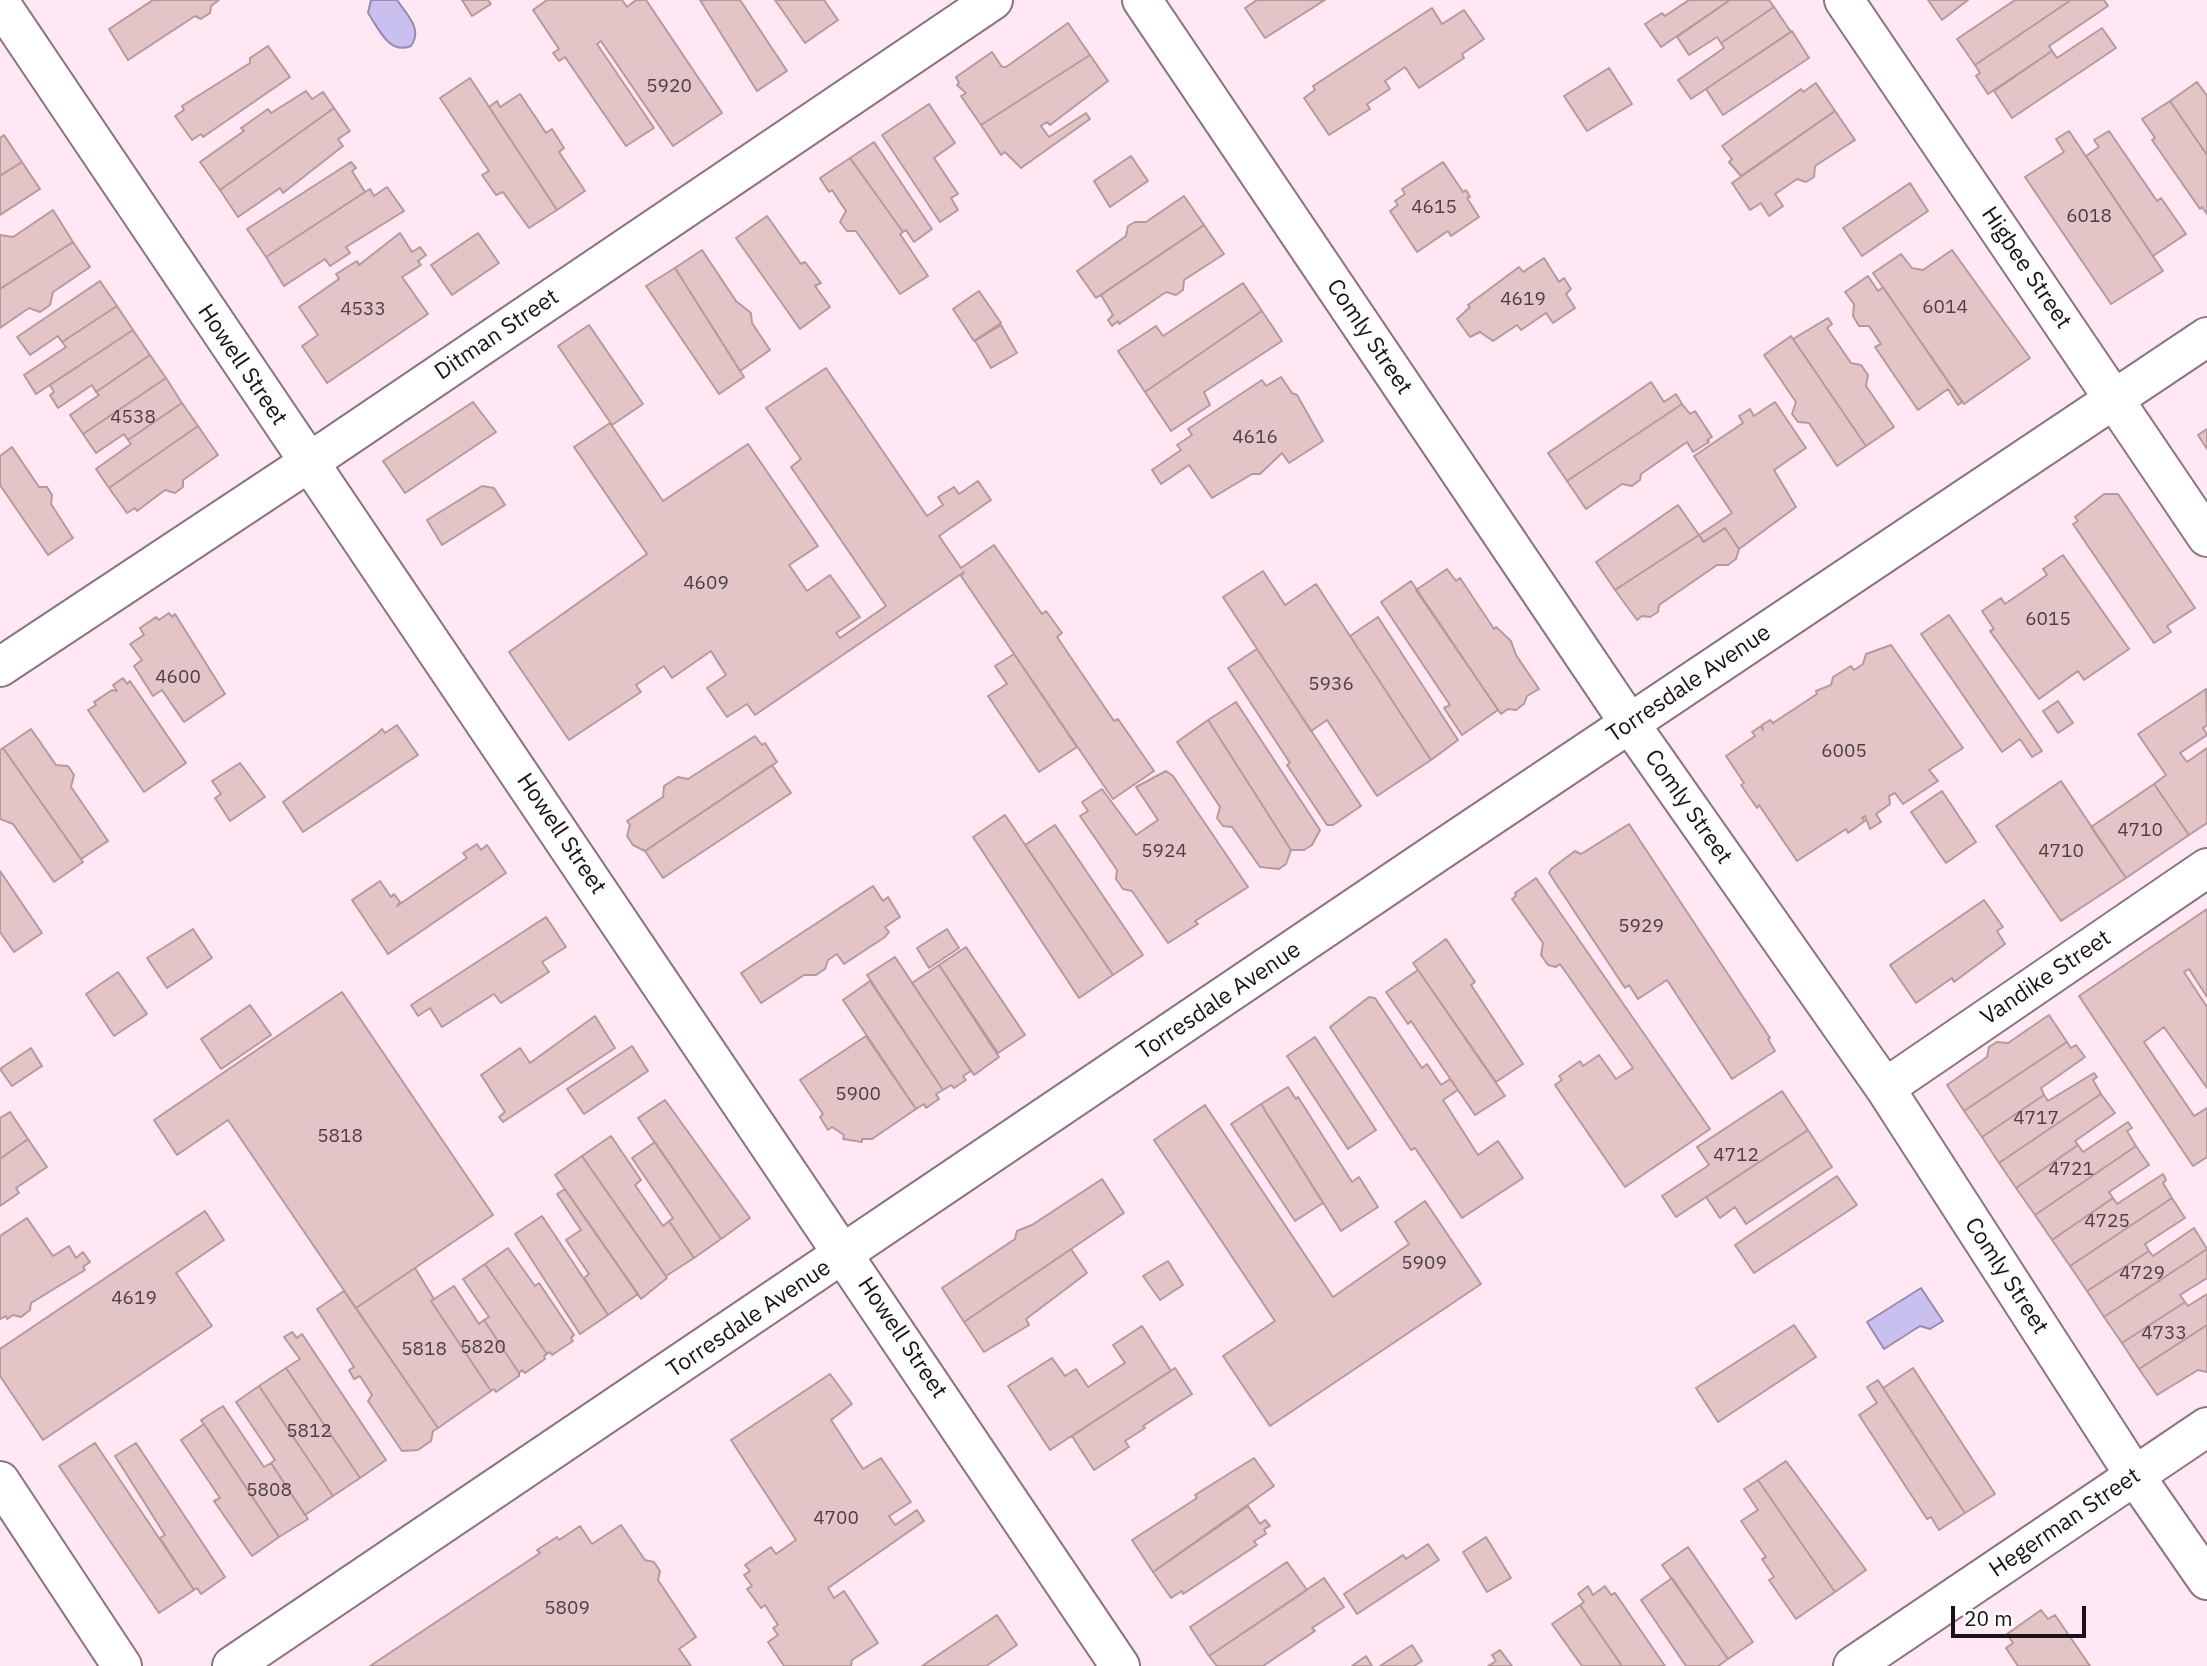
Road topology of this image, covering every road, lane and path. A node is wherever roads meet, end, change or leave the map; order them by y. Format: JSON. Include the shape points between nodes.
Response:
{"nodes":[{"id":1,"x":993,"y":0,"type":"edge"},
{"id":2,"x":1142,"y":0,"type":"edge"},
{"id":3,"x":1844,"y":0,"type":"edge"},
{"id":4,"x":0,"y":3,"type":"edge"},
{"id":5,"x":2207,"y":337,"type":"edge"},
{"id":6,"x":2114,"y":398,"type":"junction"},
{"id":7,"x":308,"y":463,"type":"junction"},
{"id":8,"x":2207,"y":537,"type":"edge"},
{"id":9,"x":0,"y":667,"type":"edge"},
{"id":10,"x":1630,"y":724,"type":"junction"},
{"id":11,"x":2207,"y":868,"type":"edge"},
{"id":12,"x":1885,"y":1088,"type":"junction"},
{"id":13,"x":846,"y":1254,"type":"junction"},
{"id":14,"x":2207,"y":1427,"type":"edge"},
{"id":15,"x":2135,"y":1476,"type":"junction"},
{"id":16,"x":0,"y":1482,"type":"edge"},
{"id":17,"x":2207,"y":1580,"type":"edge"},
{"id":18,"x":122,"y":1666,"type":"edge"},
{"id":19,"x":232,"y":1666,"type":"edge"},
{"id":20,"x":1121,"y":1666,"type":"edge"},
{"id":21,"x":1853,"y":1666,"type":"edge"}],
"edges":[{"from":1,"to":7,"type":"street","name":"Ditman Street"},
{"from":2,"to":10,"type":"street","name":"Comly Street"},
{"from":3,"to":6,"type":"street","name":"Higbee Street"},
{"from":4,"to":7,"type":"street","name":"Howell Street"},
{"from":5,"to":6,"type":"street","name":"Torresdale Avenue"},
{"from":6,"to":8,"type":"street","name":"Higbee Street"},
{"from":6,"to":10,"type":"street","name":"Torresdale Avenue"},
{"from":7,"to":9,"type":"street","name":"Ditman Street"},
{"from":7,"to":13,"type":"street","name":"Howell Street"},
{"from":10,"to":12,"type":"street","name":"Comly Street"},
{"from":10,"to":13,"type":"street","name":"Torresdale Avenue"},
{"from":11,"to":12,"type":"street","name":"Vandike Street"},
{"from":12,"to":15,"type":"street","name":"Comly Street"},
{"from":13,"to":19,"type":"street","name":"Torresdale Avenue"},
{"from":13,"to":20,"type":"street","name":"Howell Street"},
{"from":14,"to":15,"type":"street","name":"Hegerman Street"},
{"from":15,"to":17,"type":"street","name":"Comly Street"},
{"from":15,"to":21,"type":"street","name":"Hegerman Street"},
{"from":16,"to":18,"type":"street"}]}
